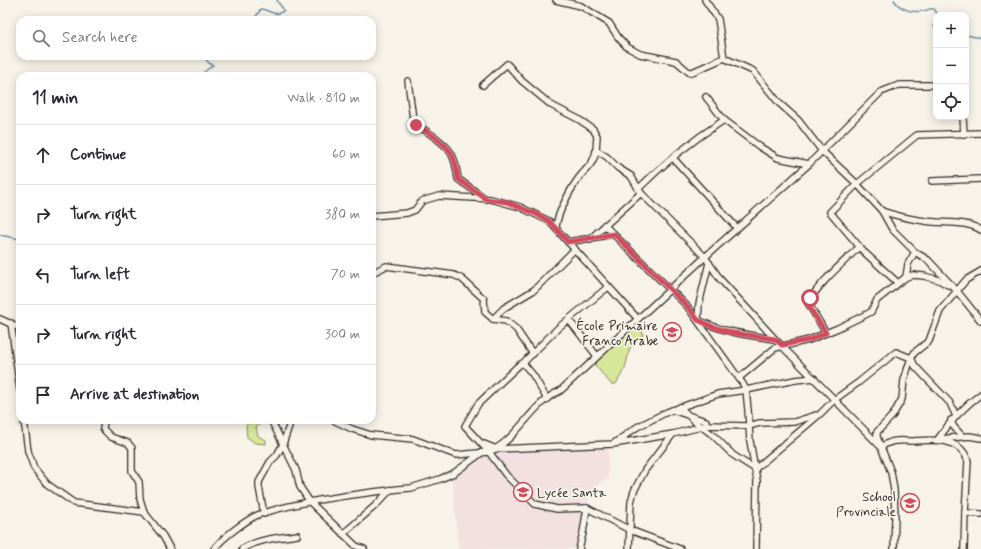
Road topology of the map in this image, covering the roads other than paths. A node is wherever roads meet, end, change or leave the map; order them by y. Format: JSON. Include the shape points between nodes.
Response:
{"nodes":[{"id":1,"x":556,"y":0,"type":"edge"},
{"id":2,"x":705,"y":0,"type":"edge"},
{"id":3,"x":724,"y":58,"type":"junction"},
{"id":4,"x":408,"y":81,"type":"dead end"},
{"id":5,"x":483,"y":85,"type":"dead end"},
{"id":6,"x":933,"y":85,"type":"edge"},
{"id":7,"x":706,"y":97,"type":"dead end"},
{"id":8,"x":724,"y":120,"type":"junction"},
{"id":9,"x":963,"y":120,"type":"edge"},
{"id":10,"x":981,"y":133,"type":"edge"},
{"id":11,"x":964,"y":134,"type":"junction"},
{"id":12,"x":596,"y":150,"type":"junction"},
{"id":13,"x":822,"y":151,"type":"junction"},
{"id":14,"x":673,"y":158,"type":"junction"},
{"id":15,"x":810,"y":164,"type":"junction"},
{"id":16,"x":981,"y":179,"type":"edge"},
{"id":17,"x":932,"y":181,"type":"dead end"},
{"id":18,"x":857,"y":184,"type":"junction"},
{"id":19,"x":639,"y":191,"type":"junction"},
{"id":20,"x":486,"y":199,"type":"junction"},
{"id":21,"x":882,"y":211,"type":"junction"},
{"id":22,"x":376,"y":216,"type":"edge"},
{"id":23,"x":604,"y":225,"type":"junction"},
{"id":24,"x":556,"y":228,"type":"junction"},
{"id":25,"x":737,"y":228,"type":"junction"},
{"id":26,"x":981,"y":230,"type":"edge"},
{"id":27,"x":614,"y":234,"type":"junction"},
{"id":28,"x":590,"y":239,"type":"junction"},
{"id":29,"x":568,"y":242,"type":"junction"},
{"id":30,"x":859,"y":247,"type":"junction"},
{"id":31,"x":575,"y":249,"type":"junction"},
{"id":32,"x":915,"y":252,"type":"junction"},
{"id":33,"x":705,"y":257,"type":"junction"},
{"id":34,"x":709,"y":263,"type":"junction"},
{"id":35,"x":376,"y":271,"type":"edge"},
{"id":36,"x":981,"y":271,"type":"edge"},
{"id":37,"x":906,"y":277,"type":"junction"},
{"id":38,"x":898,"y":283,"type":"junction"},
{"id":39,"x":608,"y":287,"type":"junction"},
{"id":40,"x":670,"y":290,"type":"junction"},
{"id":41,"x":955,"y":290,"type":"junction"},
{"id":42,"x":0,"y":319,"type":"edge"},
{"id":43,"x":493,"y":319,"type":"junction"},
{"id":44,"x":638,"y":319,"type":"junction"},
{"id":45,"x":569,"y":320,"type":"junction"},
{"id":46,"x":698,"y":320,"type":"junction"},
{"id":47,"x":981,"y":320,"type":"edge"},
{"id":48,"x":11,"y":323,"type":"junction"},
{"id":49,"x":16,"y":326,"type":"edge"},
{"id":50,"x":826,"y":333,"type":"junction"},
{"id":51,"x":775,"y":339,"type":"junction"},
{"id":52,"x":782,"y":345,"type":"junction"},
{"id":53,"x":533,"y":354,"type":"junction"},
{"id":54,"x":597,"y":356,"type":"junction"},
{"id":55,"x":911,"y":358,"type":"junction"},
{"id":56,"x":16,"y":360,"type":"edge"},
{"id":57,"x":523,"y":363,"type":"junction"},
{"id":58,"x":740,"y":378,"type":"junction"},
{"id":59,"x":814,"y":378,"type":"junction"},
{"id":60,"x":746,"y":390,"type":"junction"},
{"id":61,"x":981,"y":394,"type":"edge"},
{"id":62,"x":547,"y":399,"type":"junction"},
{"id":63,"x":834,"y":400,"type":"junction"},
{"id":64,"x":680,"y":407,"type":"junction"},
{"id":65,"x":672,"y":410,"type":"junction"},
{"id":66,"x":820,"y":414,"type":"junction"},
{"id":67,"x":688,"y":415,"type":"junction"},
{"id":68,"x":954,"y":418,"type":"junction"},
{"id":69,"x":706,"y":421,"type":"dead end"},
{"id":70,"x":25,"y":424,"type":"edge"},
{"id":71,"x":104,"y":424,"type":"edge"},
{"id":72,"x":273,"y":424,"type":"edge"},
{"id":73,"x":290,"y":424,"type":"edge"},
{"id":74,"x":341,"y":424,"type":"edge"},
{"id":75,"x":700,"y":426,"type":"junction"},
{"id":76,"x":748,"y":426,"type":"junction"},
{"id":77,"x":673,"y":434,"type":"junction"},
{"id":78,"x":962,"y":437,"type":"junction"},
{"id":79,"x":981,"y":438,"type":"edge"},
{"id":80,"x":938,"y":439,"type":"junction"},
{"id":81,"x":480,"y":443,"type":"junction"},
{"id":82,"x":283,"y":444,"type":"junction"},
{"id":83,"x":613,"y":444,"type":"junction"},
{"id":84,"x":881,"y":447,"type":"junction"},
{"id":85,"x":496,"y":450,"type":"junction"},
{"id":86,"x":490,"y":452,"type":"junction"},
{"id":87,"x":480,"y":454,"type":"junction"},
{"id":88,"x":755,"y":469,"type":"junction"},
{"id":89,"x":390,"y":490,"type":"junction"},
{"id":90,"x":310,"y":502,"type":"junction"},
{"id":91,"x":586,"y":508,"type":"junction"},
{"id":92,"x":144,"y":512,"type":"junction"},
{"id":93,"x":965,"y":513,"type":"junction"},
{"id":94,"x":264,"y":514,"type":"junction"},
{"id":95,"x":981,"y":514,"type":"edge"},
{"id":96,"x":630,"y":530,"type":"junction"},
{"id":97,"x":343,"y":534,"type":"junction"},
{"id":98,"x":297,"y":535,"type":"dead end"},
{"id":99,"x":170,"y":549,"type":"edge"},
{"id":100,"x":213,"y":549,"type":"edge"},
{"id":101,"x":242,"y":549,"type":"edge"},
{"id":102,"x":364,"y":549,"type":"edge"},
{"id":103,"x":579,"y":549,"type":"edge"},
{"id":104,"x":629,"y":549,"type":"edge"},
{"id":105,"x":680,"y":549,"type":"edge"},
{"id":106,"x":756,"y":549,"type":"edge"},
{"id":107,"x":894,"y":549,"type":"edge"},
{"id":108,"x":964,"y":549,"type":"edge"}],
"edges":[{"from":1,"to":3,"type":"street","via":[[581,6],[609,23],[627,47],[640,54],[676,62],[690,73]]},
{"from":2,"to":3,"type":"street","via":[[718,19]]},
{"from":3,"to":13,"type":"street","via":[[753,71],[779,103],[798,120]]},
{"from":4,"to":20,"type":"street","via":[[416,125],[430,132],[453,156],[458,179]]},
{"from":5,"to":12,"type":"street","via":[[507,64],[522,81],[551,105],[593,130],[597,136]]},
{"from":6,"to":13,"type":"street","via":[[899,85],[881,92]]},
{"from":7,"to":8,"type":"street"},
{"from":8,"to":14,"type":"street"},
{"from":8,"to":15,"type":"street","via":[[778,158]]},
{"from":9,"to":11,"type":"street"},
{"from":10,"to":11,"type":"street"},
{"from":11,"to":18,"type":"street","via":[[917,135]]},
{"from":12,"to":19,"type":"street","via":[[631,176]]},
{"from":12,"to":24,"type":"street","via":[[589,168],[581,175],[560,210]]},
{"from":13,"to":15,"type":"street"},
{"from":13,"to":18,"type":"street"},
{"from":14,"to":19,"type":"street"},
{"from":14,"to":25,"type":"street"},
{"from":15,"to":25,"type":"street"},
{"from":16,"to":17,"type":"street"},
{"from":18,"to":21,"type":"street"},
{"from":18,"to":30,"type":"street","via":[[830,212]]},
{"from":19,"to":23,"type":"street"},
{"from":19,"to":33,"type":"street"},
{"from":20,"to":22,"type":"street","via":[[439,196],[422,201],[414,210],[407,213]]},
{"from":20,"to":24,"type":"street","via":[[507,202],[532,212]]},
{"from":21,"to":26,"type":"street","via":[[926,221],[965,224]]},
{"from":21,"to":32,"type":"street","via":[[892,229]]},
{"from":23,"to":27,"type":"street"},
{"from":23,"to":28,"type":"street"},
{"from":24,"to":29,"type":"street"},
{"from":25,"to":33,"type":"street"},
{"from":27,"to":28,"type":"street"},
{"from":27,"to":40,"type":"street"},
{"from":28,"to":29,"type":"street"},
{"from":29,"to":31,"type":"street"},
{"from":30,"to":38,"type":"street"},
{"from":30,"to":50,"type":"street","via":[[830,275],[808,303]]},
{"from":31,"to":39,"type":"street"},
{"from":31,"to":43,"type":"street","via":[[534,290],[504,308]]},
{"from":32,"to":37,"type":"street","via":[[908,264]]},
{"from":32,"to":41,"type":"street","via":[[928,260]]},
{"from":33,"to":34,"type":"street"},
{"from":33,"to":40,"type":"street"},
{"from":34,"to":46,"type":"street","via":[[699,304]]},
{"from":34,"to":51,"type":"street"},
{"from":35,"to":43,"type":"street","via":[[386,266],[454,275],[484,299],[485,312]]},
{"from":36,"to":41,"type":"street"},
{"from":37,"to":38,"type":"street"},
{"from":37,"to":41,"type":"street","via":[[924,276],[939,280]]},
{"from":38,"to":50,"type":"street","via":[[877,300],[870,312]]},
{"from":39,"to":44,"type":"street"},
{"from":39,"to":45,"type":"street"},
{"from":40,"to":44,"type":"street"},
{"from":40,"to":46,"type":"street"},
{"from":41,"to":47,"type":"street"},
{"from":41,"to":55,"type":"street","via":[[940,311],[929,341]]},
{"from":42,"to":48,"type":"street"},
{"from":43,"to":53,"type":"street","via":[[506,321],[516,329]]},
{"from":44,"to":54,"type":"street"},
{"from":45,"to":53,"type":"street"},
{"from":45,"to":54,"type":"street"},
{"from":46,"to":51,"type":"street","via":[[733,333]]},
{"from":46,"to":58,"type":"street"},
{"from":48,"to":49,"type":"street"},
{"from":48,"to":56,"type":"street"},
{"from":50,"to":52,"type":"street","via":[[809,340]]},
{"from":51,"to":52,"type":"street"},
{"from":52,"to":58,"type":"street"},
{"from":52,"to":59,"type":"street"},
{"from":53,"to":57,"type":"street"},
{"from":54,"to":62,"type":"street","via":[[560,391]]},
{"from":55,"to":63,"type":"street","via":[[896,352]]},
{"from":55,"to":68,"type":"street","via":[[915,366],[950,403]]},
{"from":55,"to":84,"type":"street","via":[[904,380],[902,399],[893,415],[878,432]]},
{"from":57,"to":62,"type":"street"},
{"from":57,"to":81,"type":"street","via":[[478,404],[465,426]]},
{"from":58,"to":60,"type":"street"},
{"from":59,"to":60,"type":"street"},
{"from":59,"to":63,"type":"street"},
{"from":60,"to":64,"type":"street","via":[[718,394]]},
{"from":60,"to":76,"type":"street"},
{"from":61,"to":68,"type":"street"},
{"from":62,"to":85,"type":"street"},
{"from":63,"to":66,"type":"street"},
{"from":63,"to":84,"type":"street"},
{"from":64,"to":65,"type":"street"},
{"from":64,"to":67,"type":"street"},
{"from":65,"to":67,"type":"street"},
{"from":65,"to":83,"type":"street","via":[[637,427]]},
{"from":66,"to":76,"type":"street","via":[[794,422]]},
{"from":66,"to":88,"type":"street"},
{"from":67,"to":69,"type":"street"},
{"from":67,"to":75,"type":"street"},
{"from":68,"to":78,"type":"street","via":[[953,426]]},
{"from":68,"to":80,"type":"street"},
{"from":70,"to":92,"type":"street","via":[[28,451],[34,468],[48,484],[74,503]]},
{"from":71,"to":92,"type":"street","via":[[103,429],[111,437],[128,443],[132,448],[132,471],[139,482]]},
{"from":72,"to":82,"type":"street"},
{"from":73,"to":82,"type":"street"},
{"from":74,"to":87,"type":"street","via":[[371,435],[413,439],[456,455]]},
{"from":75,"to":76,"type":"street"},
{"from":75,"to":77,"type":"street"},
{"from":75,"to":88,"type":"street","via":[[733,455]]},
{"from":76,"to":88,"type":"street"},
{"from":77,"to":83,"type":"street"},
{"from":77,"to":96,"type":"street","via":[[645,470],[634,491]]},
{"from":78,"to":79,"type":"street"},
{"from":78,"to":80,"type":"street"},
{"from":80,"to":84,"type":"street","via":[[890,441]]},
{"from":80,"to":93,"type":"street","via":[[956,445],[965,453],[968,461]]},
{"from":81,"to":85,"type":"street"},
{"from":81,"to":86,"type":"street"},
{"from":82,"to":90,"type":"street","via":[[296,470],[300,487]]},
{"from":82,"to":94,"type":"street","via":[[260,482]]},
{"from":83,"to":85,"type":"street"},
{"from":84,"to":107,"type":"street","via":[[891,472],[894,490]]},
{"from":85,"to":86,"type":"street"},
{"from":86,"to":87,"type":"street"},
{"from":86,"to":91,"type":"street","via":[[506,475],[536,504],[557,509]]},
{"from":87,"to":89,"type":"street","via":[[454,473],[440,479],[412,488]]},
{"from":88,"to":106,"type":"street"},
{"from":89,"to":90,"type":"street"},
{"from":89,"to":97,"type":"street"},
{"from":90,"to":94,"type":"street"},
{"from":90,"to":97,"type":"street"},
{"from":91,"to":96,"type":"street"},
{"from":91,"to":103,"type":"street"},
{"from":92,"to":99,"type":"street"},
{"from":93,"to":95,"type":"street"},
{"from":93,"to":108,"type":"street"},
{"from":94,"to":100,"type":"street","via":[[235,529]]},
{"from":96,"to":104,"type":"street"},
{"from":96,"to":105,"type":"street"},
{"from":97,"to":102,"type":"street","via":[[356,546]]},
{"from":98,"to":101,"type":"street","via":[[262,540]]}]}
